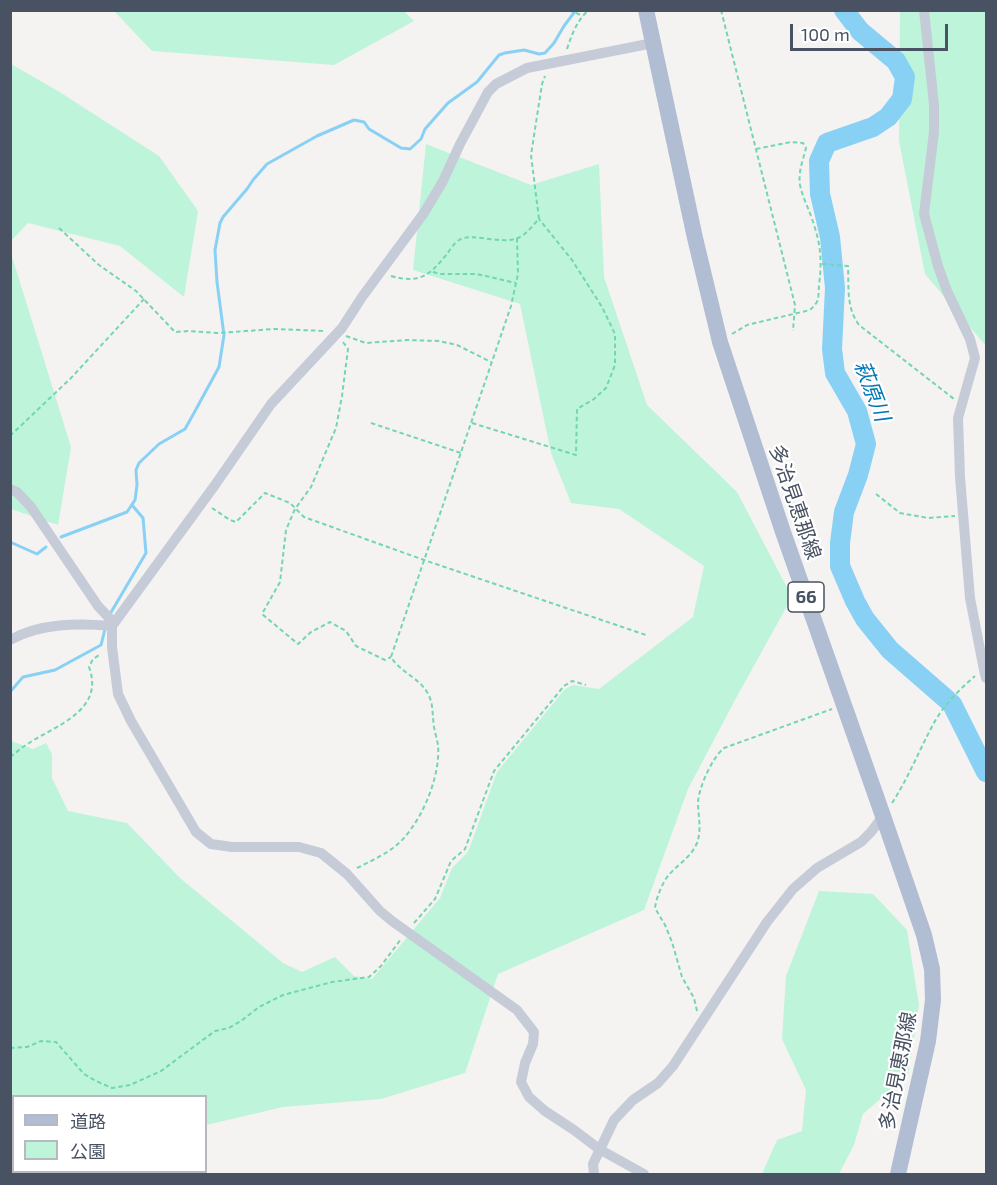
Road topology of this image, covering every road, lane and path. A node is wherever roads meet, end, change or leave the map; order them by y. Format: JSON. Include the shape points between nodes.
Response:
{"nodes":[{"id":1,"x":589,"y":10,"type":"edge"},
{"id":2,"x":721,"y":10,"type":"edge"},
{"id":3,"x":924,"y":10,"type":"edge"},
{"id":4,"x":570,"y":11,"type":"edge"},
{"id":5,"x":647,"y":14,"type":"edge"},
{"id":6,"x":583,"y":16,"type":"junction"},
{"id":7,"x":653,"y":43,"type":"junction"},
{"id":8,"x":559,"y":62,"type":"junction"},
{"id":9,"x":756,"y":149,"type":"junction"},
{"id":10,"x":539,"y":219,"type":"junction"},
{"id":11,"x":59,"y":228,"type":"dead end"},
{"id":12,"x":517,"y":238,"type":"junction"},
{"id":13,"x":822,"y":264,"type":"junction"},
{"id":14,"x":380,"y":272,"type":"junction"},
{"id":15,"x":431,"y":272,"type":"junction"},
{"id":16,"x":516,"y":283,"type":"junction"},
{"id":17,"x":144,"y":299,"type":"junction"},
{"id":18,"x":794,"y":314,"type":"junction"},
{"id":19,"x":793,"y":332,"type":"dead end"},
{"id":20,"x":336,"y":334,"type":"junction"},
{"id":21,"x":720,"y":342,"type":"junction"},
{"id":22,"x":492,"y":363,"type":"junction"},
{"id":23,"x":962,"y":403,"type":"junction"},
{"id":24,"x":371,"y":423,"type":"dead end"},
{"id":25,"x":471,"y":423,"type":"junction"},
{"id":26,"x":10,"y":436,"type":"edge"},
{"id":27,"x":461,"y":453,"type":"junction"},
{"id":28,"x":10,"y":489,"type":"edge"},
{"id":29,"x":876,"y":494,"type":"dead end"},
{"id":30,"x":203,"y":501,"type":"junction"},
{"id":31,"x":296,"y":509,"type":"junction"},
{"id":32,"x":963,"y":516,"type":"junction"},
{"id":33,"x":424,"y":560,"type":"junction"},
{"id":34,"x":113,"y":624,"type":"junction"},
{"id":35,"x":646,"y":635,"type":"dead end"},
{"id":36,"x":10,"y":640,"type":"edge"},
{"id":37,"x":111,"y":648,"type":"junction"},
{"id":38,"x":391,"y":657,"type":"junction"},
{"id":39,"x":985,"y":674,"type":"edge"},
{"id":40,"x":586,"y":685,"type":"dead end"},
{"id":41,"x":844,"y":704,"type":"junction"},
{"id":42,"x":10,"y":757,"type":"edge"},
{"id":43,"x":883,"y":816,"type":"junction"},
{"id":44,"x":347,"y":874,"type":"junction"},
{"id":45,"x":406,"y":931,"type":"junction"},
{"id":46,"x":697,"y":1028,"type":"junction"},
{"id":47,"x":10,"y":1048,"type":"edge"},
{"id":48,"x":599,"y":1149,"type":"junction"},
{"id":49,"x":594,"y":1174,"type":"edge"},
{"id":50,"x":644,"y":1174,"type":"edge"},
{"id":51,"x":898,"y":1174,"type":"edge"}],
"edges":[{"from":1,"to":6,"type":"path"},
{"from":2,"to":9,"type":"path"},
{"from":3,"to":23,"type":"street","via":[[934,105],[924,214],[938,266],[975,358]]},
{"from":4,"to":6,"type":"path"},
{"from":5,"to":7,"type":"main road","name":"多治見恵那線","number":"66"},
{"from":6,"to":8,"type":"path"},
{"from":7,"to":8,"type":"street"},
{"from":7,"to":21,"type":"main road","name":"多治見恵那線","number":"66"},
{"from":8,"to":10,"type":"path","via":[[542,84],[533,139],[531,155]]},
{"from":8,"to":14,"type":"street","via":[[527,68],[488,92],[424,213]]},
{"from":9,"to":13,"type":"path","via":[[791,142],[806,148],[800,182]]},
{"from":9,"to":18,"type":"path","via":[[795,304]]},
{"from":10,"to":12,"type":"path"},
{"from":10,"to":25,"type":"path","via":[[602,307],[615,334],[615,364],[606,388],[577,410],[576,455]]},
{"from":11,"to":17,"type":"path"},
{"from":12,"to":15,"type":"path","via":[[469,236],[458,240]]},
{"from":12,"to":16,"type":"path"},
{"from":13,"to":18,"type":"path","via":[[817,304]]},
{"from":13,"to":23,"type":"path","via":[[848,266],[850,307],[859,325]]},
{"from":14,"to":15,"type":"path","via":[[407,280]]},
{"from":14,"to":20,"type":"street"},
{"from":15,"to":16,"type":"path","via":[[477,274]]},
{"from":16,"to":22,"type":"path"},
{"from":17,"to":20,"type":"path","via":[[175,332],[275,329]]},
{"from":17,"to":26,"type":"path","via":[[71,378]]},
{"from":18,"to":19,"type":"path"},
{"from":18,"to":21,"type":"path","via":[[747,325]]},
{"from":20,"to":22,"type":"path","via":[[366,343],[439,341],[457,345]]},
{"from":20,"to":30,"type":"street","via":[[271,404]]},
{"from":20,"to":31,"type":"path","via":[[348,349],[336,428],[311,487]]},
{"from":21,"to":41,"type":"main road","name":"多治見恵那線","number":"66"},
{"from":22,"to":25,"type":"path"},
{"from":23,"to":32,"type":"street","via":[[958,418]]},
{"from":24,"to":27,"type":"path"},
{"from":25,"to":27,"type":"path"},
{"from":27,"to":33,"type":"path"},
{"from":28,"to":34,"type":"street","via":[[31,507]]},
{"from":29,"to":32,"type":"path","via":[[900,513],[928,518]]},
{"from":30,"to":31,"type":"path","via":[[236,522],[265,493]]},
{"from":30,"to":34,"type":"street"},
{"from":31,"to":33,"type":"path","via":[[304,517]]},
{"from":31,"to":38,"type":"path","via":[[286,530],[280,582],[262,614],[298,644],[330,622],[346,632],[356,646],[385,660]]},
{"from":32,"to":39,"type":"street","via":[[970,598]]},
{"from":33,"to":35,"type":"path"},
{"from":33,"to":38,"type":"path"},
{"from":34,"to":36,"type":"street","via":[[61,625]]},
{"from":34,"to":37,"type":"street"},
{"from":37,"to":42,"type":"path","via":[[93,659],[89,667],[92,685],[81,710]]},
{"from":37,"to":44,"type":"street","via":[[118,694],[196,832],[211,844],[299,847],[321,853]]},
{"from":38,"to":44,"type":"path","via":[[426,689],[432,702],[437,767],[430,792],[406,836],[393,848]]},
{"from":39,"to":43,"type":"path","via":[[977,673],[936,719]]},
{"from":40,"to":45,"type":"path","via":[[572,681],[564,686],[494,771],[465,849],[451,861],[435,899]]},
{"from":41,"to":43,"type":"main road","name":"多治見恵那線","number":"66"},
{"from":41,"to":46,"type":"path","via":[[724,748],[717,753],[701,786],[696,844],[663,882],[655,909],[694,998]]},
{"from":43,"to":46,"type":"street","via":[[861,842],[817,868],[793,889]]},
{"from":43,"to":51,"type":"main road","name":"多治見恵那線","number":"66","via":[[932,969],[928,1041]]},
{"from":44,"to":45,"type":"street","via":[[380,911]]},
{"from":45,"to":47,"type":"path","via":[[369,977],[283,995],[229,1028],[215,1031],[161,1071],[130,1085],[112,1088],[96,1082],[56,1042]]},
{"from":45,"to":48,"type":"street","via":[[517,1010],[534,1032],[521,1082],[529,1097]]},
{"from":46,"to":48,"type":"street","via":[[658,1083],[633,1100],[614,1120]]},
{"from":48,"to":49,"type":"street"},
{"from":48,"to":50,"type":"street"}]}
